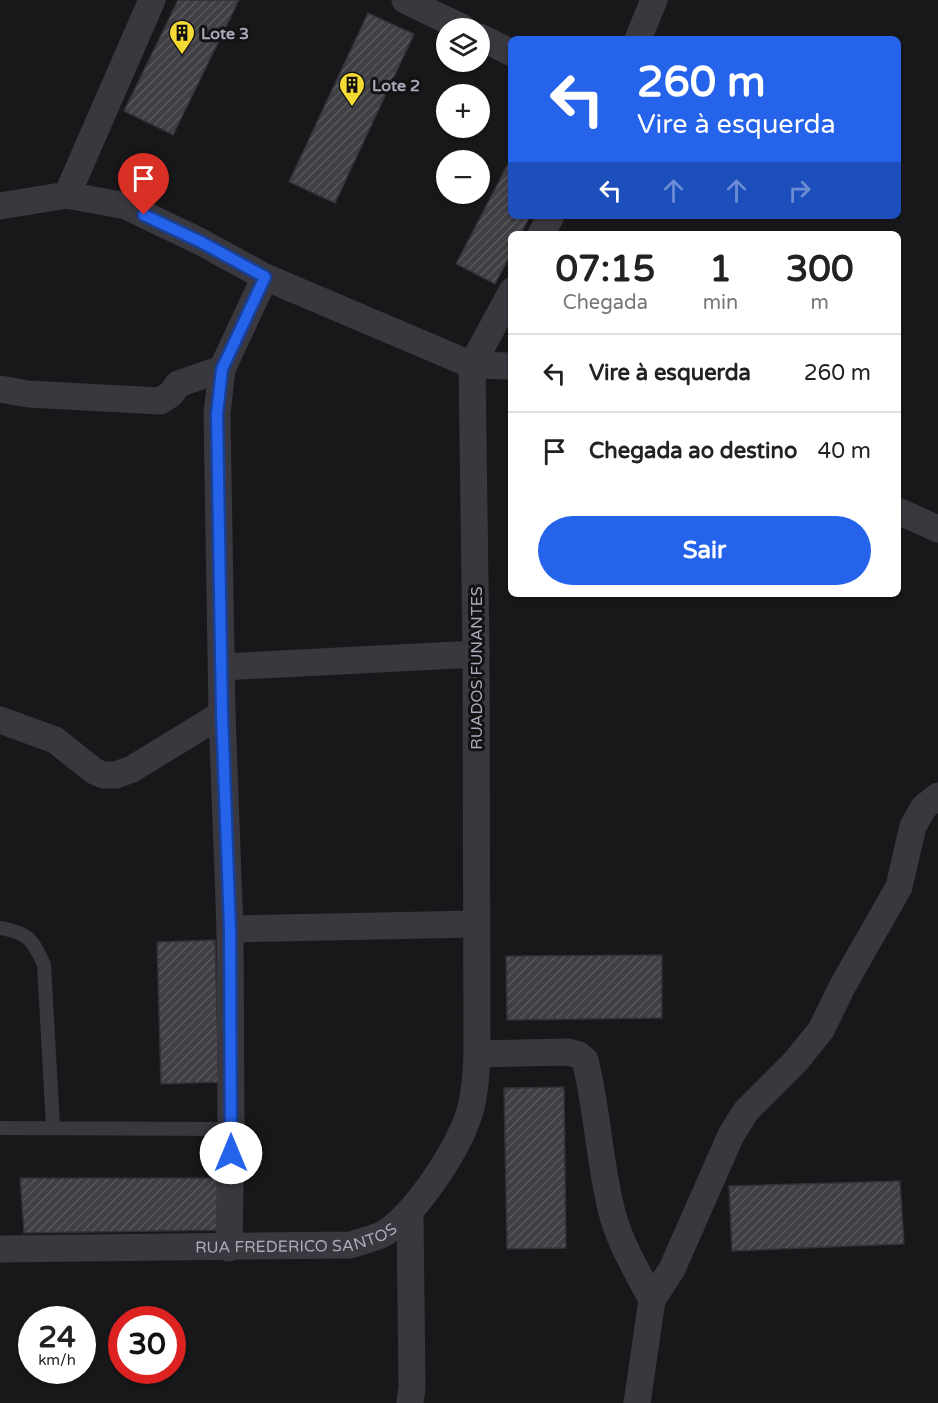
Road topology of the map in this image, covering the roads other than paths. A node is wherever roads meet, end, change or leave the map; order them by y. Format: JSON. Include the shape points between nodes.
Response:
{"nodes":[{"id":1,"x":152,"y":0,"type":"edge"},
{"id":2,"x":405,"y":0,"type":"edge"},
{"id":3,"x":654,"y":0,"type":"edge"},
{"id":4,"x":442,"y":18,"type":"edge"},
{"id":5,"x":639,"y":36,"type":"edge"},
{"id":6,"x":490,"y":42,"type":"edge"},
{"id":7,"x":508,"y":51,"type":"edge"},
{"id":8,"x":67,"y":195,"type":"junction"},
{"id":9,"x":0,"y":206,"type":"edge"},
{"id":10,"x":265,"y":277,"type":"junction"},
{"id":11,"x":508,"y":298,"type":"edge"},
{"id":12,"x":472,"y":365,"type":"junction"},
{"id":13,"x":508,"y":366,"type":"edge"},
{"id":14,"x":222,"y":369,"type":"junction"},
{"id":15,"x":0,"y":389,"type":"edge"},
{"id":16,"x":901,"y":511,"type":"edge"},
{"id":17,"x":938,"y":529,"type":"edge"},
{"id":18,"x":476,"y":654,"type":"junction"},
{"id":19,"x":222,"y":667,"type":"junction"},
{"id":20,"x":222,"y":714,"type":"junction"},
{"id":21,"x":0,"y":720,"type":"edge"},
{"id":22,"x":938,"y":796,"type":"edge"},
{"id":23,"x":476,"y":924,"type":"junction"},
{"id":24,"x":0,"y":928,"type":"edge"},
{"id":25,"x":230,"y":929,"type":"junction"},
{"id":26,"x":477,"y":1054,"type":"junction"},
{"id":27,"x":52,"y":1127,"type":"junction"},
{"id":28,"x":0,"y":1128,"type":"edge"},
{"id":29,"x":231,"y":1129,"type":"junction"},
{"id":30,"x":410,"y":1212,"type":"junction"},
{"id":31,"x":229,"y":1248,"type":"junction"},
{"id":32,"x":0,"y":1249,"type":"edge"},
{"id":33,"x":652,"y":1300,"type":"junction"},
{"id":34,"x":410,"y":1403,"type":"edge"},
{"id":35,"x":637,"y":1403,"type":"edge"}],
"edges":[{"from":1,"to":8,"type":"street"},
{"from":2,"to":4,"type":"street"},
{"from":3,"to":5,"type":"street"},
{"from":6,"to":7,"type":"street"},
{"from":8,"to":9,"type":"street"},
{"from":8,"to":10,"type":"street","via":[[126,206]]},
{"from":10,"to":12,"type":"street"},
{"from":10,"to":14,"type":"street"},
{"from":11,"to":12,"type":"street","name":"RUADOS FUNANTES"},
{"from":12,"to":13,"type":"street"},
{"from":12,"to":18,"type":"street","name":"RUADOS FUNANTES"},
{"from":14,"to":15,"type":"street","via":[[178,384],[160,401]]},
{"from":14,"to":19,"type":"street","via":[[217,443]]},
{"from":16,"to":17,"type":"street"},
{"from":18,"to":19,"type":"street"},
{"from":18,"to":23,"type":"street","name":"RUADOS FUNANTES"},
{"from":19,"to":20,"type":"street"},
{"from":20,"to":21,"type":"street","via":[[116,775],[94,771],[56,740]]},
{"from":20,"to":25,"type":"street"},
{"from":22,"to":33,"type":"street","via":[[924,807],[913,826],[899,887],[821,1030],[746,1111],[731,1135],[672,1269]]},
{"from":23,"to":25,"type":"street"},
{"from":23,"to":26,"type":"street","name":"RUADOS FUNANTES"},
{"from":24,"to":27,"type":"lane","via":[[28,936],[44,965]]},
{"from":25,"to":29,"type":"street"},
{"from":26,"to":30,"type":"street","name":"RUA FREDERICO SANTOS","via":[[469,1114],[445,1162]]},
{"from":26,"to":33,"type":"street","via":[[568,1052],[585,1060],[613,1216]]},
{"from":27,"to":28,"type":"lane"},
{"from":27,"to":29,"type":"lane"},
{"from":29,"to":31,"type":"street"},
{"from":30,"to":31,"type":"street","name":"RUA FREDERICO SANTOS","via":[[382,1234],[351,1245]]},
{"from":30,"to":34,"type":"street"},
{"from":31,"to":32,"type":"street","name":"RUA FREDERICO SANTOS"},
{"from":33,"to":35,"type":"street"}]}
